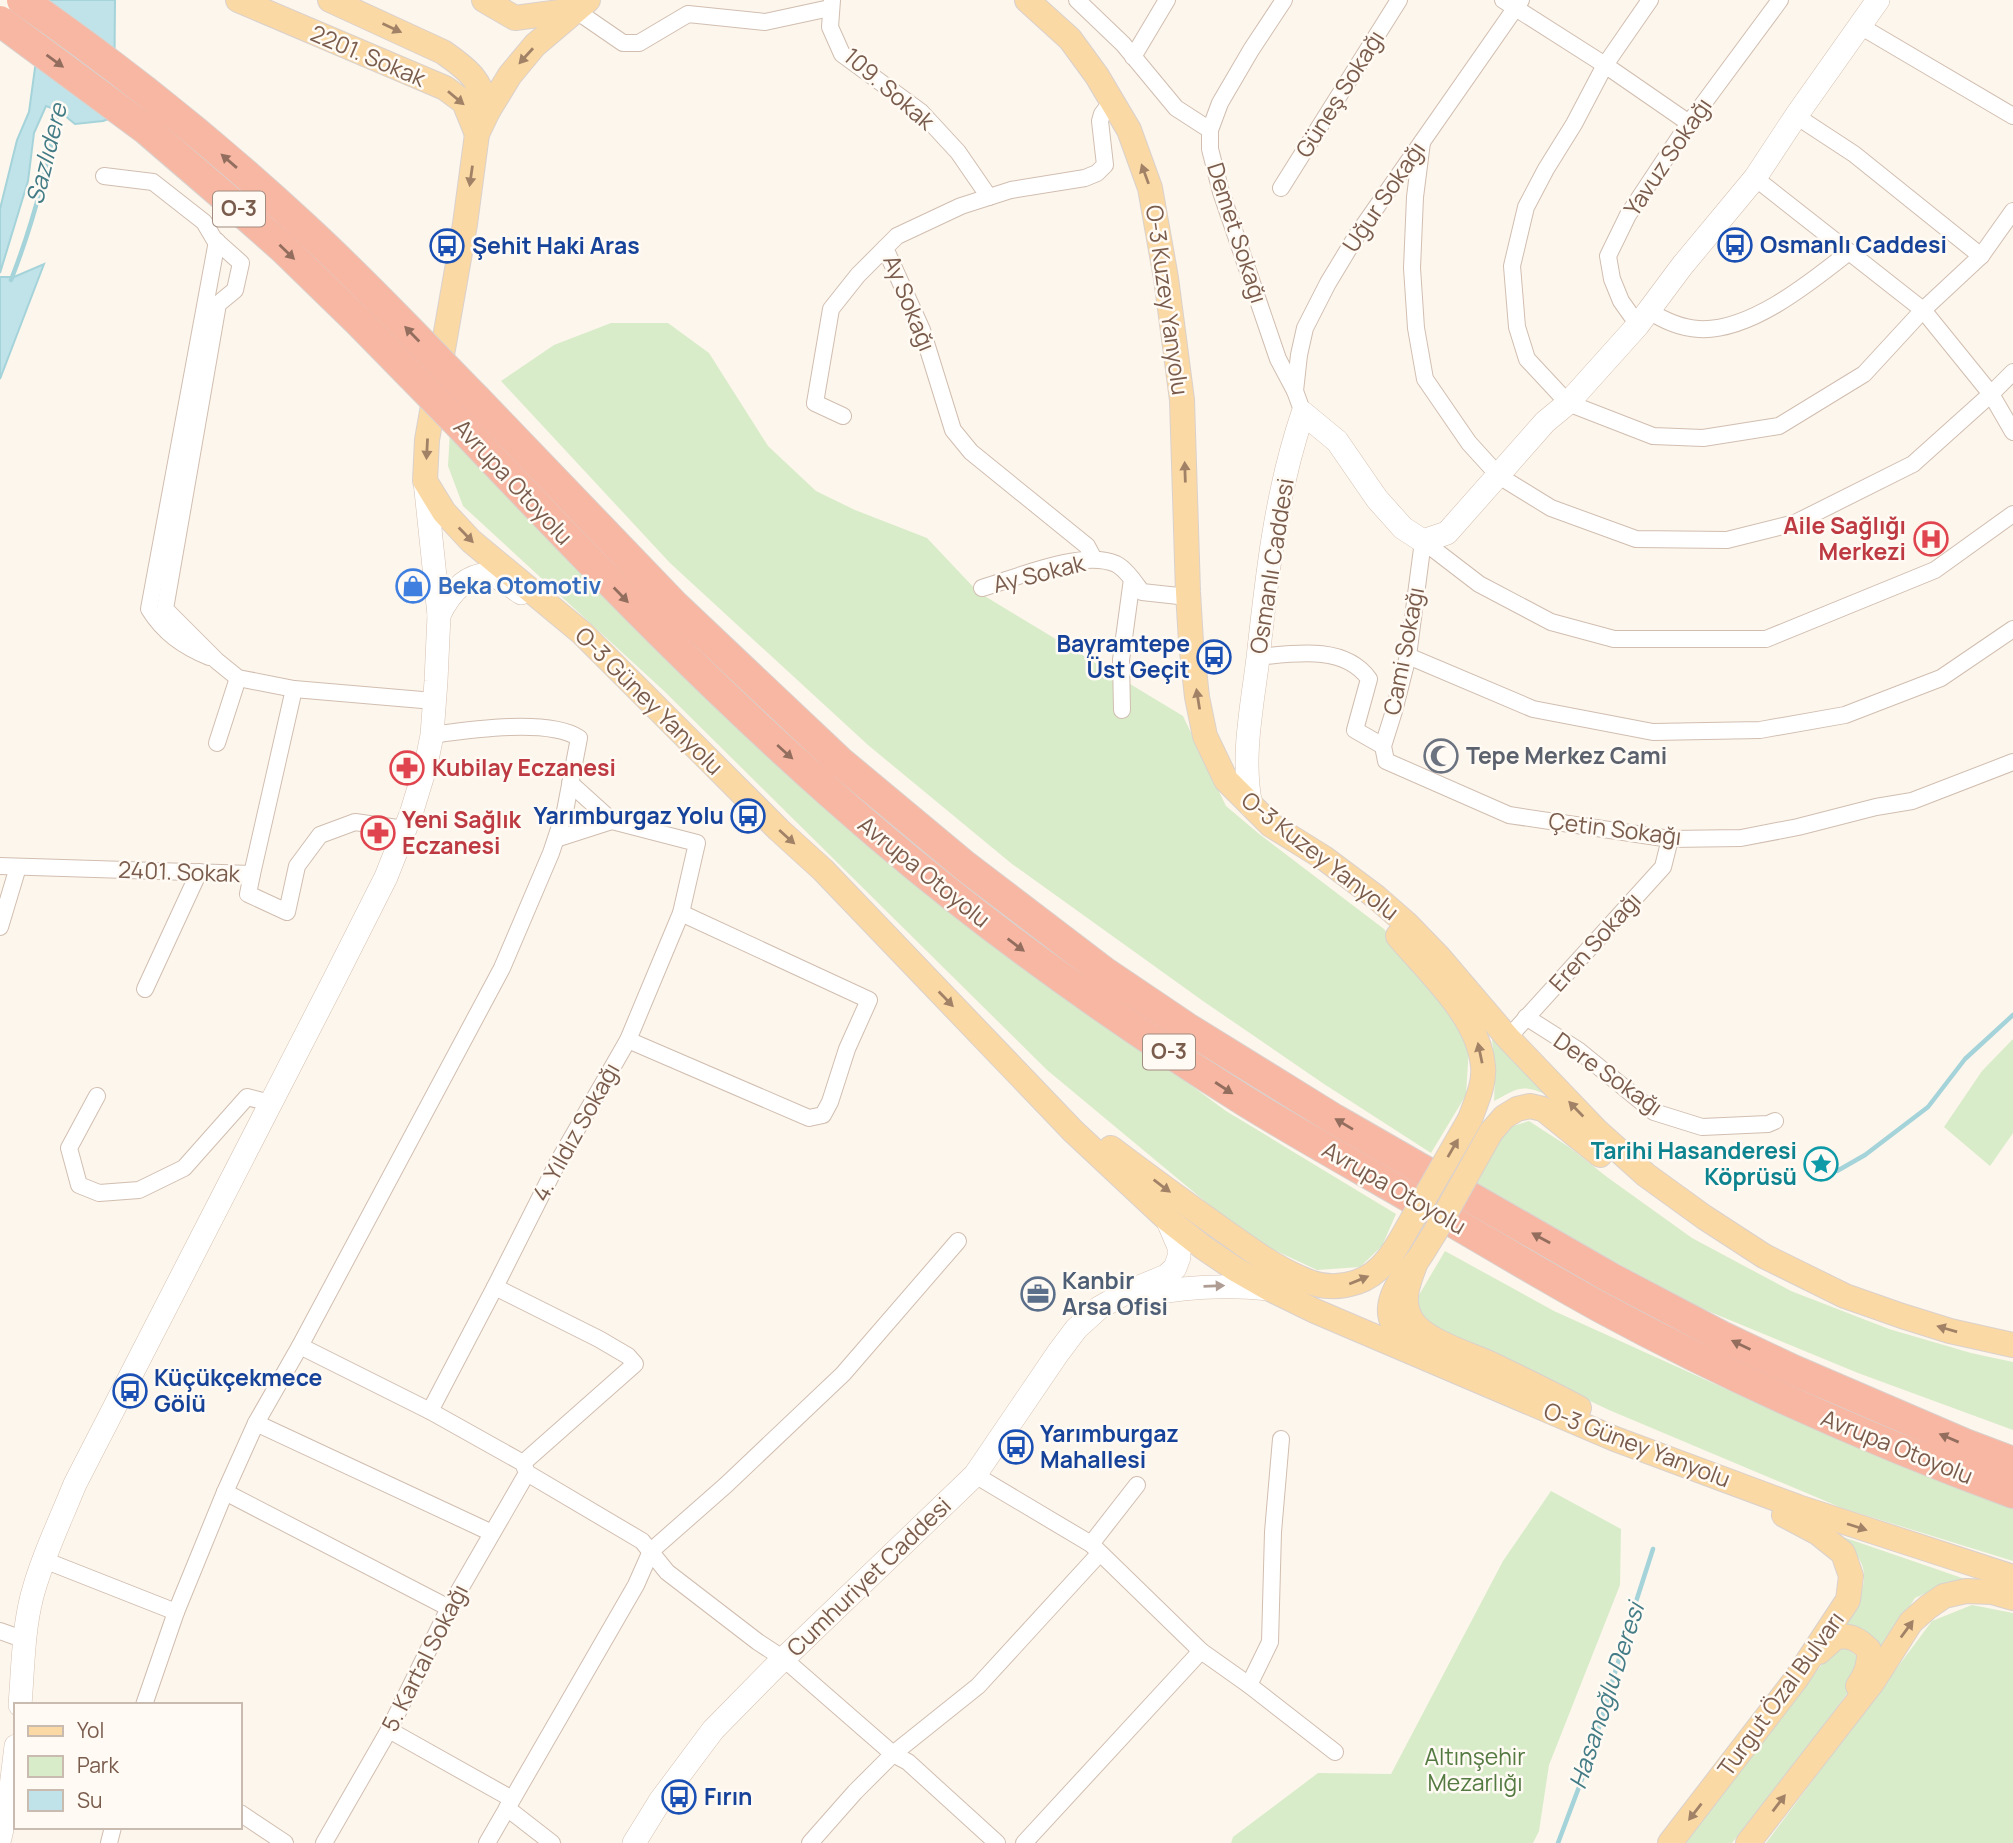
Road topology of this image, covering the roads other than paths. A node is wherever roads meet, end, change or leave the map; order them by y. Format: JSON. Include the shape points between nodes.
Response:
{"nodes":[{"id":1,"x":22,"y":0,"type":"edge"},
{"id":2,"x":238,"y":0,"type":"edge"},
{"id":3,"x":330,"y":0,"type":"edge"},
{"id":4,"x":484,"y":0,"type":"edge"},
{"id":5,"x":1027,"y":0,"type":"edge"},
{"id":6,"x":1077,"y":0,"type":"edge"},
{"id":7,"x":1167,"y":0,"type":"edge"},
{"id":8,"x":1284,"y":0,"type":"edge"},
{"id":9,"x":1399,"y":0,"type":"edge"},
{"id":10,"x":1650,"y":0,"type":"edge"},
{"id":11,"x":1780,"y":0,"type":"edge"},
{"id":12,"x":1878,"y":0,"type":"edge"},
{"id":13,"x":1513,"y":3,"type":"edge"},
{"id":14,"x":831,"y":4,"type":"edge"},
{"id":15,"x":582,"y":5,"type":"edge"},
{"id":16,"x":0,"y":21,"type":"edge"},
{"id":17,"x":1860,"y":26,"type":"junction"},
{"id":18,"x":1133,"y":57,"type":"junction"},
{"id":19,"x":1605,"y":65,"type":"junction"},
{"id":20,"x":1113,"y":100,"type":"junction"},
{"id":21,"x":488,"y":111,"type":"junction"},
{"id":22,"x":1796,"y":116,"type":"junction"},
{"id":23,"x":2013,"y":116,"type":"edge"},
{"id":24,"x":1689,"y":123,"type":"junction"},
{"id":25,"x":1210,"y":130,"type":"junction"},
{"id":26,"x":477,"y":134,"type":"junction"},
{"id":27,"x":1422,"y":142,"type":"junction"},
{"id":28,"x":104,"y":176,"type":"dead end"},
{"id":29,"x":1755,"y":178,"type":"junction"},
{"id":30,"x":1281,"y":188,"type":"dead end"},
{"id":31,"x":989,"y":197,"type":"junction"},
{"id":32,"x":2013,"y":211,"type":"edge"},
{"id":33,"x":216,"y":241,"type":"junction"},
{"id":34,"x":885,"y":248,"type":"junction"},
{"id":35,"x":1849,"y":251,"type":"junction"},
{"id":36,"x":1981,"y":256,"type":"junction"},
{"id":37,"x":1923,"y":310,"type":"junction"},
{"id":38,"x":1644,"y":318,"type":"junction"},
{"id":39,"x":2013,"y":372,"type":"edge"},
{"id":40,"x":1295,"y":391,"type":"junction"},
{"id":41,"x":1991,"y":394,"type":"junction"},
{"id":42,"x":1568,"y":403,"type":"junction"},
{"id":43,"x":1303,"y":413,"type":"junction"},
{"id":44,"x":843,"y":416,"type":"dead end"},
{"id":45,"x":2013,"y":432,"type":"edge"},
{"id":46,"x":1499,"y":476,"type":"junction"},
{"id":47,"x":425,"y":481,"type":"junction"},
{"id":48,"x":2013,"y":514,"type":"edge"},
{"id":49,"x":1423,"y":541,"type":"junction"},
{"id":50,"x":1094,"y":559,"type":"junction"},
{"id":51,"x":1132,"y":579,"type":"junction"},
{"id":52,"x":982,"y":588,"type":"dead end"},
{"id":53,"x":1188,"y":597,"type":"junction"},
{"id":54,"x":439,"y":615,"type":"junction"},
{"id":55,"x":2013,"y":629,"type":"edge"},
{"id":56,"x":582,"y":633,"type":"junction"},
{"id":57,"x":1408,"y":656,"type":"junction"},
{"id":58,"x":1258,"y":657,"type":"junction"},
{"id":59,"x":217,"y":661,"type":"junction"},
{"id":60,"x":238,"y":678,"type":"junction"},
{"id":61,"x":294,"y":689,"type":"junction"},
{"id":62,"x":434,"y":701,"type":"junction"},
{"id":63,"x":1122,"y":710,"type":"dead end"},
{"id":64,"x":1249,"y":728,"type":"junction"},
{"id":65,"x":432,"y":734,"type":"junction"},
{"id":66,"x":217,"y":743,"type":"dead end"},
{"id":67,"x":1384,"y":753,"type":"junction"},
{"id":68,"x":2013,"y":762,"type":"edge"},
{"id":69,"x":1217,"y":763,"type":"junction"},
{"id":70,"x":570,"y":783,"type":"junction"},
{"id":71,"x":1251,"y":806,"type":"junction"},
{"id":72,"x":612,"y":821,"type":"junction"},
{"id":73,"x":1271,"y":825,"type":"junction"},
{"id":74,"x":405,"y":829,"type":"junction"},
{"id":75,"x":556,"y":839,"type":"junction"},
{"id":76,"x":1670,"y":839,"type":"junction"},
{"id":77,"x":0,"y":866,"type":"edge"},
{"id":78,"x":18,"y":867,"type":"junction"},
{"id":79,"x":199,"y":872,"type":"junction"},
{"id":80,"x":252,"y":874,"type":"junction"},
{"id":81,"x":681,"y":913,"type":"junction"},
{"id":82,"x":0,"y":927,"type":"edge"},
{"id":83,"x":145,"y":989,"type":"dead end"},
{"id":84,"x":1526,"y":1017,"type":"junction"},
{"id":85,"x":1508,"y":1038,"type":"junction"},
{"id":86,"x":628,"y":1040,"type":"junction"},
{"id":87,"x":97,"y":1096,"type":"dead end"},
{"id":88,"x":270,"y":1103,"type":"junction"},
{"id":89,"x":1047,"y":1104,"type":"junction"},
{"id":90,"x":1775,"y":1121,"type":"dead end"},
{"id":91,"x":1167,"y":1219,"type":"junction"},
{"id":92,"x":958,"y":1241,"type":"dead end"},
{"id":93,"x":1763,"y":1256,"type":"junction"},
{"id":94,"x":1416,"y":1262,"type":"junction"},
{"id":95,"x":495,"y":1287,"type":"junction"},
{"id":96,"x":1270,"y":1289,"type":"junction"},
{"id":97,"x":1099,"y":1308,"type":"junction"},
{"id":98,"x":2013,"y":1345,"type":"edge"},
{"id":99,"x":300,"y":1346,"type":"junction"},
{"id":100,"x":430,"y":1411,"type":"junction"},
{"id":101,"x":256,"y":1423,"type":"junction"},
{"id":102,"x":1615,"y":1438,"type":"junction"},
{"id":103,"x":1281,"y":1439,"type":"dead end"},
{"id":104,"x":1678,"y":1461,"type":"junction"},
{"id":105,"x":2013,"y":1462,"type":"edge"},
{"id":106,"x":525,"y":1468,"type":"junction"},
{"id":107,"x":975,"y":1475,"type":"junction"},
{"id":108,"x":1137,"y":1485,"type":"dead end"},
{"id":109,"x":225,"y":1492,"type":"junction"},
{"id":110,"x":2013,"y":1493,"type":"edge"},
{"id":111,"x":492,"y":1533,"type":"junction"},
{"id":112,"x":1095,"y":1549,"type":"junction"},
{"id":113,"x":651,"y":1551,"type":"junction"},
{"id":114,"x":44,"y":1560,"type":"junction"},
{"id":115,"x":2013,"y":1577,"type":"edge"},
{"id":116,"x":2013,"y":1598,"type":"edge"},
{"id":117,"x":449,"y":1608,"type":"junction"},
{"id":118,"x":176,"y":1612,"type":"junction"},
{"id":119,"x":0,"y":1631,"type":"edge"},
{"id":120,"x":25,"y":1640,"type":"junction"},
{"id":121,"x":1201,"y":1651,"type":"junction"},
{"id":122,"x":784,"y":1659,"type":"junction"},
{"id":123,"x":1796,"y":1679,"type":"junction"},
{"id":124,"x":1250,"y":1685,"type":"junction"},
{"id":125,"x":20,"y":1703,"type":"edge"},
{"id":126,"x":145,"y":1703,"type":"edge"},
{"id":127,"x":389,"y":1730,"type":"junction"},
{"id":128,"x":1335,"y":1752,"type":"dead end"},
{"id":129,"x":893,"y":1754,"type":"junction"},
{"id":130,"x":14,"y":1762,"type":"edge"},
{"id":131,"x":1809,"y":1763,"type":"junction"},
{"id":132,"x":509,"y":1804,"type":"junction"},
{"id":133,"x":242,"y":1814,"type":"edge"},
{"id":134,"x":0,"y":1836,"type":"edge"},
{"id":135,"x":285,"y":1843,"type":"edge"},
{"id":136,"x":324,"y":1843,"type":"edge"},
{"id":137,"x":487,"y":1843,"type":"edge"},
{"id":138,"x":552,"y":1843,"type":"edge"},
{"id":139,"x":634,"y":1843,"type":"edge"},
{"id":140,"x":810,"y":1843,"type":"edge"},
{"id":141,"x":997,"y":1843,"type":"edge"},
{"id":142,"x":1024,"y":1843,"type":"edge"},
{"id":143,"x":1671,"y":1843,"type":"edge"},
{"id":144,"x":1748,"y":1843,"type":"edge"}],
"edges":[{"from":105,"to":1,"type":"highway","name":"Avrupa Otoyolu","number":"O-3","one_way":true,"bridge":true,"via":[[1793,1370],[1621,1284],[1323,1112],[1104,972],[974,874],[830,752],[675,606],[305,227],[118,69]]},
{"from":2,"to":26,"type":"main road","name":"2201. Sokak","one_way":true,"via":[[445,88],[464,102]]},
{"from":3,"to":21,"type":"main road","name":"2201. Sokak","one_way":true,"via":[[456,61],[482,88]]},
{"from":4,"to":15,"type":"main road","via":[[515,18]]},
{"from":5,"to":20,"type":"main road","name":"O-3 Kuzey Yanyolu","via":[[1070,39]]},
{"from":6,"to":18,"type":"street","name":"Demet Sokağı"},
{"from":7,"to":18,"type":"street"},
{"from":8,"to":25,"type":"street","via":[[1220,103]]},
{"from":9,"to":30,"type":"street","name":"Güneş Sokağı"},
{"from":10,"to":19,"type":"street"},
{"from":11,"to":24,"type":"street","name":"Yavuz Sokağı"},
{"from":12,"to":17,"type":"main road"},
{"from":13,"to":19,"type":"street"},
{"from":13,"to":27,"type":"street","name":"Uğur Sokağı"},
{"from":14,"to":15,"type":"street","name":"109. Sokak","via":[[765,22],[688,14],[639,43],[623,43]]},
{"from":14,"to":31,"type":"street","name":"109. Sokak","via":[[830,27],[842,54],[921,112],[958,152]]},
{"from":15,"to":21,"type":"main road","one_way":true,"via":[[535,45]]},
{"from":16,"to":110,"type":"highway","name":"Avrupa Otoyolu","number":"O-3","one_way":true,"bridge":true,"via":[[147,130],[284,249],[661,636],[880,837],[1007,939],[1098,1005],[1258,1109],[1599,1306],[1789,1402]]},
{"from":17,"to":22,"type":"main road"},
{"from":17,"to":23,"type":"street"},
{"from":18,"to":25,"type":"street","name":"Demet Sokağı","via":[[1177,108]]},
{"from":19,"to":24,"type":"street"},
{"from":19,"to":42,"type":"street","via":[[1526,207],[1511,266],[1517,327],[1527,359]]},
{"from":20,"to":31,"type":"street","name":"Ay Sokağı","via":[[1100,121],[1105,165],[1097,173]]},
{"from":53,"to":20,"type":"main road","name":"O-3 Kuzey Yanyolu","one_way":true,"via":[[1182,400],[1166,278],[1150,188]]},
{"from":21,"to":26,"type":"main road"},
{"from":22,"to":29,"type":"main road"},
{"from":22,"to":36,"type":"street","via":[[1854,154]]},
{"from":24,"to":38,"type":"street","name":"Yavuz Sokağı","via":[[1628,215],[1608,256],[1620,301]]},
{"from":25,"to":40,"type":"street","name":"Demet Sokağı","via":[[1210,149],[1222,192],[1278,359]]},
{"from":26,"to":47,"type":"main road","one_way":true,"via":[[429,428]]},
{"from":27,"to":40,"type":"street","name":"Uğur Sokağı","via":[[1328,283],[1306,328]]},
{"from":27,"to":46,"type":"street","via":[[1412,268],[1425,379],[1469,443]]},
{"from":28,"to":33,"type":"street","via":[[153,182],[204,222]]},
{"from":29,"to":35,"type":"street"},
{"from":29,"to":38,"type":"main road"},
{"from":31,"to":34,"type":"street","name":"Ay Sokağı","via":[[897,236]]},
{"from":32,"to":36,"type":"street"},
{"from":33,"to":59,"type":"street","via":[[149,609],[160,626],[190,649]]},
{"from":33,"to":59,"type":"street","via":[[241,263],[235,290],[218,304],[165,608]]},
{"from":34,"to":44,"type":"street","via":[[831,309],[815,404]]},
{"from":34,"to":50,"type":"street","name":"Ay Sokağı","via":[[922,330],[953,430],[971,452],[1087,546]]},
{"from":35,"to":37,"type":"street"},
{"from":35,"to":38,"type":"street","via":[[1791,296],[1727,325],[1702,330]]},
{"from":36,"to":37,"type":"street"},
{"from":37,"to":41,"type":"street"},
{"from":37,"to":42,"type":"street","via":[[1864,374],[1779,426],[1703,438],[1653,436]]},
{"from":38,"to":42,"type":"main road"},
{"from":39,"to":41,"type":"street"},
{"from":40,"to":43,"type":"street","name":"Uğur Sokağı"},
{"from":41,"to":45,"type":"street"},
{"from":41,"to":46,"type":"street","via":[[1913,464],[1795,523],[1727,540],[1636,539],[1551,508]]},
{"from":42,"to":46,"type":"main road","via":[[1545,422]]},
{"from":43,"to":49,"type":"main road","via":[[1337,441],[1403,528]]},
{"from":43,"to":58,"type":"main road","name":"Osmanlı Caddesi","via":[[1274,531]]},
{"from":46,"to":49,"type":"main road","via":[[1447,533]]},
{"from":47,"to":54,"type":"main road"},
{"from":47,"to":56,"type":"main road","name":"O-3 Güney Yanyolu","one_way":true,"via":[[444,512],[471,541]]},
{"from":48,"to":49,"type":"street","via":[[1935,570],[1766,639],[1614,639],[1551,622],[1479,584]]},
{"from":49,"to":57,"type":"street","name":"Cami Sokağı"},
{"from":50,"to":51,"type":"street","name":"Ay Sokak","via":[[1117,565]]},
{"from":50,"to":52,"type":"street","name":"Ay Sokak","via":[[1054,565]]},
{"from":51,"to":53,"type":"street","name":"Ay Sokak","via":[[1142,592]]},
{"from":51,"to":63,"type":"street","via":[[1121,660]]},
{"from":69,"to":53,"type":"main road","name":"O-3 Kuzey Yanyolu","one_way":true,"via":[[1205,736],[1197,697]]},
{"from":54,"to":56,"type":"main road","via":[[447,597],[462,583],[479,576],[495,577]]},
{"from":54,"to":62,"type":"main road"},
{"from":55,"to":57,"type":"street","via":[[1941,678],[1845,715],[1760,730],[1653,732],[1533,709]]},
{"from":56,"to":89,"type":"main road","name":"O-3 Güney Yanyolu","one_way":true,"via":[[823,870]]},
{"from":57,"to":67,"type":"street","name":"Cami Sokağı"},
{"from":58,"to":64,"type":"main road","name":"Osmanlı Caddesi"},
{"from":58,"to":67,"type":"street","name":"Çetin Sokağı","via":[[1307,652],[1343,659],[1361,668],[1369,679],[1355,730]]},
{"from":59,"to":60,"type":"street"},
{"from":60,"to":61,"type":"street"},
{"from":60,"to":66,"type":"street"},
{"from":61,"to":62,"type":"street"},
{"from":61,"to":80,"type":"street","name":"2401. Sokak"},
{"from":62,"to":65,"type":"main road"},
{"from":64,"to":69,"type":"main road","via":[[1237,747]]},
{"from":64,"to":71,"type":"main road","name":"Osmanlı Caddesi"},
{"from":65,"to":70,"type":"street","via":[[489,727],[570,732],[579,738]]},
{"from":65,"to":74,"type":"main road"},
{"from":67,"to":76,"type":"street","name":"Çetin Sokağı","via":[[1509,815]]},
{"from":68,"to":76,"type":"street","name":"Çetin Sokağı","via":[[1912,801],[1798,827],[1741,838]]},
{"from":69,"to":71,"type":"main road","name":"O-3 Kuzey Yanyolu"},
{"from":70,"to":72,"type":"street"},
{"from":70,"to":75,"type":"street"},
{"from":71,"to":73,"type":"main road","name":"O-3 Kuzey Yanyolu"},
{"from":72,"to":75,"type":"street"},
{"from":72,"to":81,"type":"street","name":"4. Yıldız Sokağı","via":[[697,843]]},
{"from":73,"to":85,"type":"main road","name":"O-3 Kuzey Yanyolu","via":[[1324,858],[1407,923]]},
{"from":89,"to":73,"type":"main road","one_way":true,"bridge":true,"via":[[1252,1250],[1301,1279],[1339,1287],[1374,1274],[1387,1261],[1480,1095],[1484,1068],[1478,1042],[1469,1021],[1381,916]]},
{"from":74,"to":80,"type":"street","via":[[355,822],[320,835],[297,866],[287,912],[248,894]]},
{"from":74,"to":88,"type":"main road","via":[[386,877]]},
{"from":75,"to":99,"type":"street","via":[[502,968]]},
{"from":76,"to":84,"type":"street","name":"Eren Sokağı","via":[[1663,867]]},
{"from":77,"to":78,"type":"street","name":"2401. Sokak"},
{"from":78,"to":79,"type":"street","name":"2401. Sokak"},
{"from":78,"to":82,"type":"street"},
{"from":79,"to":80,"type":"street","name":"2401. Sokak"},
{"from":79,"to":83,"type":"street"},
{"from":81,"to":86,"type":"street","name":"4. Yıldız Sokağı"},
{"from":81,"to":86,"type":"street","via":[[869,1000],[830,1102],[823,1115],[809,1118]]},
{"from":84,"to":85,"type":"street","name":"Eren Sokağı"},
{"from":84,"to":90,"type":"street","name":"Dere Sokağı","via":[[1578,1050],[1654,1112],[1702,1127]]},
{"from":93,"to":85,"type":"main road","name":"O-3 Kuzey Yanyolu","one_way":true,"via":[[1646,1175]]},
{"from":86,"to":95,"type":"street","name":"4. Yıldız Sokağı","via":[[558,1161]]},
{"from":87,"to":88,"type":"street","via":[[69,1149],[79,1185],[99,1194],[139,1190],[184,1168],[247,1097]]},
{"from":88,"to":114,"type":"main road","via":[[75,1484]]},
{"from":89,"to":91,"type":"main road","name":"O-3 Güney Yanyolu"},
{"from":91,"to":96,"type":"main road","name":"O-3 Güney Yanyolu"},
{"from":91,"to":97,"type":"main road","name":"Cumhuriyet Caddesi","via":[[1179,1247],[1175,1268]]},
{"from":92,"to":113,"type":"street","via":[[843,1374]]},
{"from":93,"to":94,"type":"main road","bridge":true,"via":[[1689,1220],[1639,1189],[1543,1109],[1530,1106],[1504,1117],[1491,1132]]},
{"from":98,"to":93,"type":"main road","name":"O-3 Kuzey Yanyolu","one_way":true,"via":[[1950,1331],[1845,1296]]},
{"from":94,"to":102,"type":"main road","via":[[1399,1284],[1389,1308],[1391,1320],[1410,1342]]},
{"from":94,"to":104,"type":"main road","via":[[1405,1296],[1416,1327]]},
{"from":95,"to":100,"type":"street","name":"4. Yıldız Sokağı"},
{"from":95,"to":106,"type":"street","name":"5. Kartal Sokağı","via":[[599,1339],[635,1364]]},
{"from":97,"to":96,"type":"main road","name":"Cumhuriyet Caddesi","one_way":true,"via":[[1181,1288]]},
{"from":96,"to":102,"type":"main road","name":"O-3 Güney Yanyolu"},
{"from":97,"to":107,"type":"main road","name":"Cumhuriyet Caddesi","via":[[1058,1353]]},
{"from":99,"to":100,"type":"street"},
{"from":99,"to":101,"type":"street"},
{"from":100,"to":106,"type":"street"},
{"from":101,"to":109,"type":"street"},
{"from":101,"to":111,"type":"street"},
{"from":102,"to":104,"type":"main road","name":"O-3 Güney Yanyolu"},
{"from":103,"to":124,"type":"street","via":[[1270,1642]]},
{"from":104,"to":115,"type":"main road","name":"O-3 Güney Yanyolu","one_way":true,"via":[[1798,1507]]},
{"from":104,"to":123,"type":"main road","name":"Turgut Özal Bulvarı","via":[[1818,1533],[1843,1553],[1851,1576],[1847,1600]]},
{"from":106,"to":111,"type":"street","name":"5. Kartal Sokağı"},
{"from":106,"to":113,"type":"street"},
{"from":107,"to":112,"type":"street"},
{"from":107,"to":122,"type":"main road","name":"Cumhuriyet Caddesi"},
{"from":108,"to":112,"type":"street"},
{"from":109,"to":117,"type":"street"},
{"from":109,"to":118,"type":"street"},
{"from":111,"to":117,"type":"street","name":"5. Kartal Sokağı"},
{"from":112,"to":121,"type":"street"},
{"from":112,"to":129,"type":"street","via":[[978,1686]]},
{"from":113,"to":122,"type":"street","via":[[667,1572]]},
{"from":113,"to":132,"type":"street","via":[[636,1585]]},
{"from":114,"to":118,"type":"street"},
{"from":114,"to":120,"type":"main road"},
{"from":131,"to":116,"type":"main road","one_way":true,"via":[[1872,1683],[1911,1622],[1927,1607],[1944,1596],[1966,1591]]},
{"from":117,"to":127,"type":"street","name":"5. Kartal Sokağı"},
{"from":118,"to":126,"type":"street"},
{"from":119,"to":120,"type":"street"},
{"from":120,"to":125,"type":"main road"},
{"from":121,"to":124,"type":"street"},
{"from":121,"to":142,"type":"street"},
{"from":122,"to":129,"type":"street"},
{"from":122,"to":139,"type":"main road","name":"Cumhuriyet Caddesi","via":[[713,1730]]},
{"from":123,"to":131,"type":"main road","via":[[1836,1637],[1853,1637],[1869,1650],[1868,1670]]},
{"from":123,"to":143,"type":"main road","name":"Turgut Özal Bulvarı","one_way":true},
{"from":124,"to":128,"type":"street"},
{"from":127,"to":132,"type":"street"},
{"from":127,"to":136,"type":"street","name":"5. Kartal Sokağı"},
{"from":129,"to":140,"type":"street"},
{"from":129,"to":141,"type":"street","via":[[908,1762]]},
{"from":130,"to":134,"type":"main road"},
{"from":144,"to":131,"type":"main road","one_way":true},
{"from":132,"to":137,"type":"street"},
{"from":132,"to":138,"type":"street"},
{"from":133,"to":135,"type":"street"}]}
